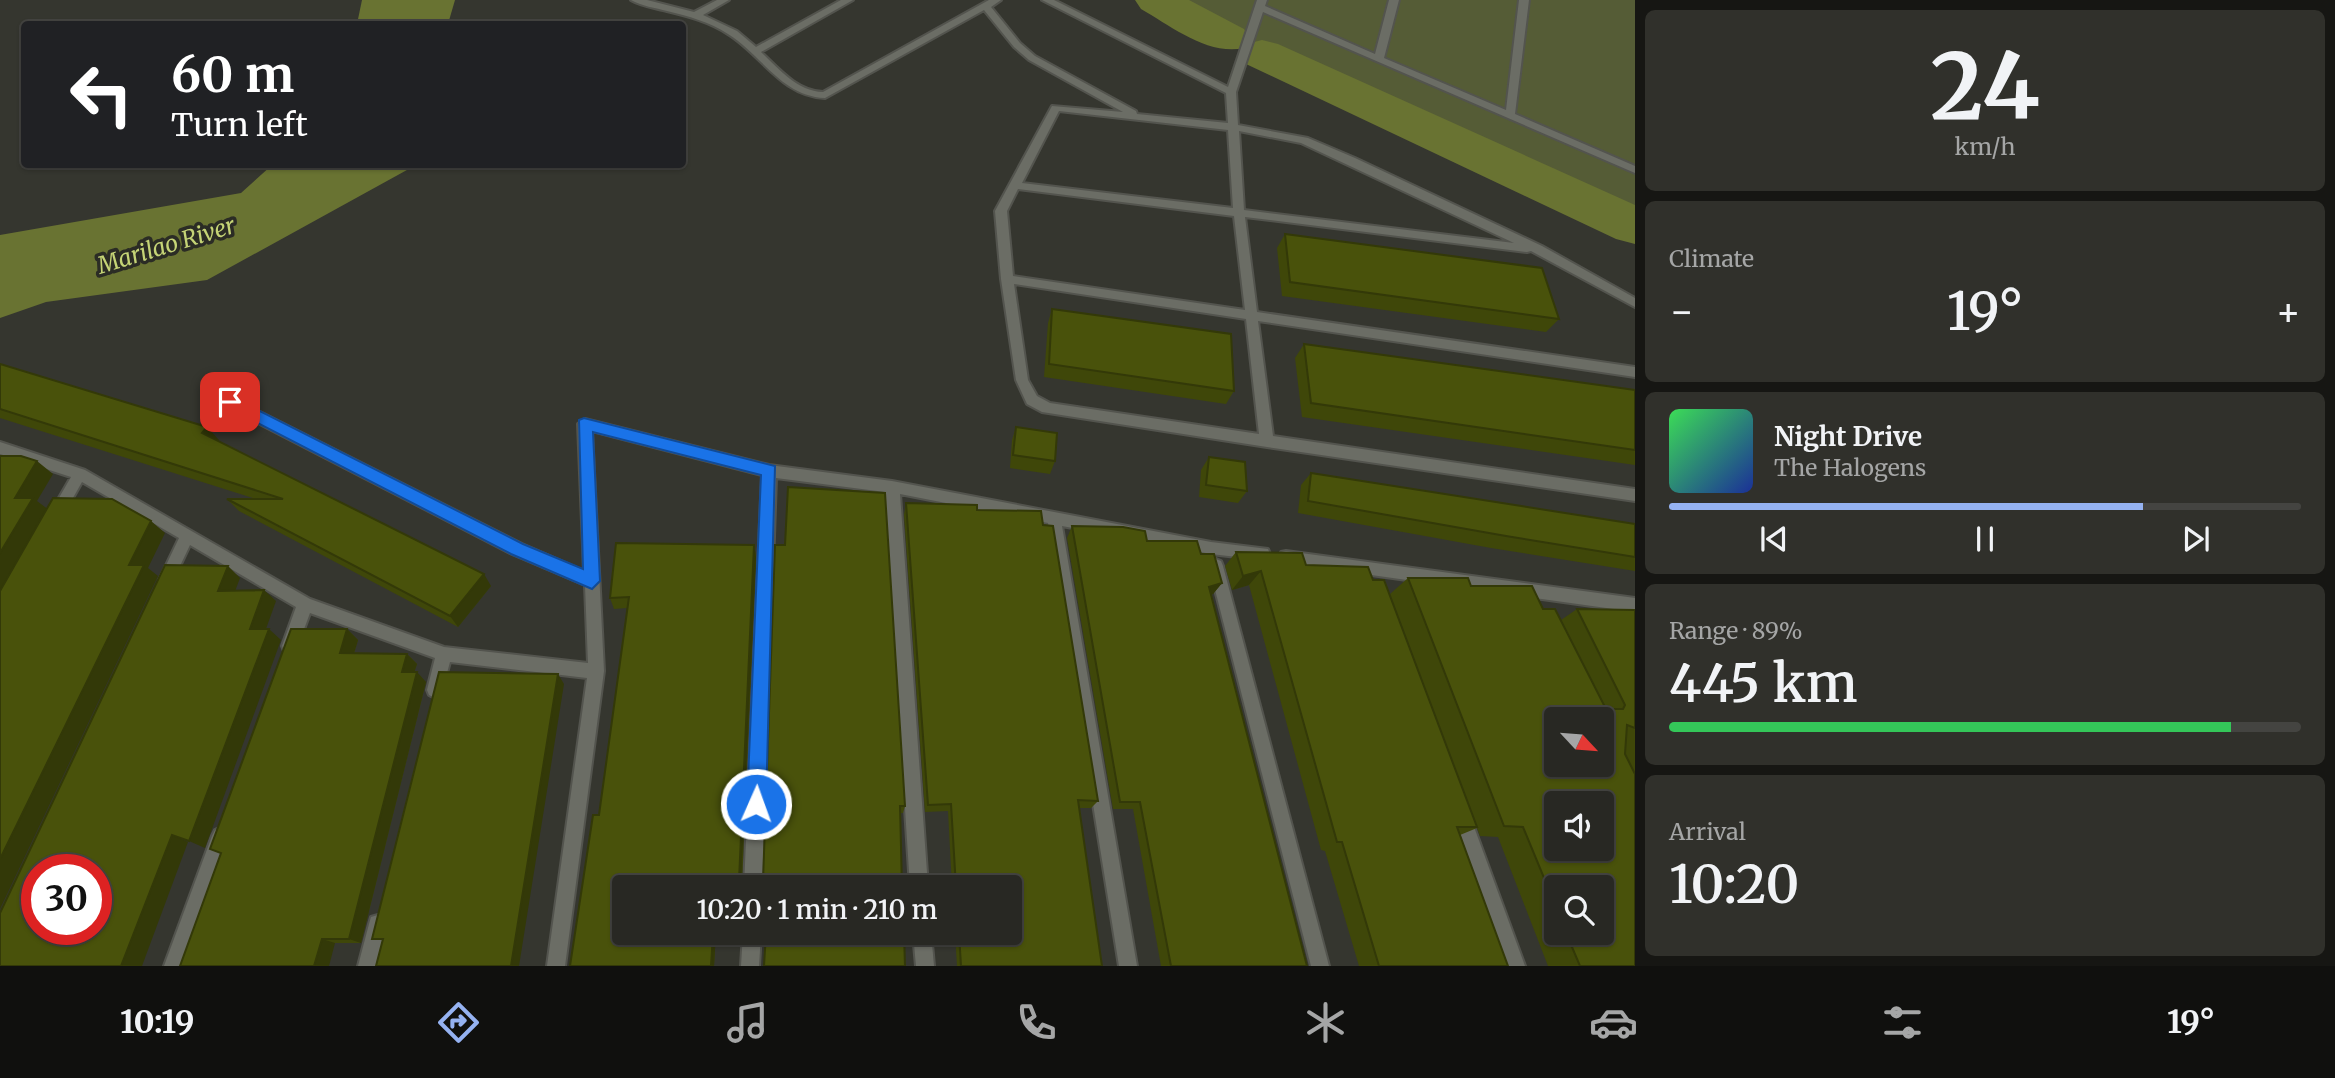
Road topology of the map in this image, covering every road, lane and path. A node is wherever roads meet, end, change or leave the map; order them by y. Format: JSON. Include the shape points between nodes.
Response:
{"nodes":[{"id":1,"x":636,"y":0,"type":"edge"},
{"id":2,"x":724,"y":0,"type":"edge"},
{"id":3,"x":848,"y":0,"type":"edge"},
{"id":4,"x":996,"y":0,"type":"edge"},
{"id":5,"x":1047,"y":0,"type":"edge"},
{"id":6,"x":1394,"y":0,"type":"edge"},
{"id":7,"x":1524,"y":0,"type":"edge"},
{"id":8,"x":1260,"y":4,"type":"edge"},
{"id":9,"x":986,"y":7,"type":"junction"},
{"id":10,"x":696,"y":15,"type":"junction"},
{"id":11,"x":756,"y":51,"type":"junction"},
{"id":12,"x":1379,"y":59,"type":"junction"},
{"id":13,"x":1231,"y":92,"type":"junction"},
{"id":14,"x":1136,"y":115,"type":"junction"},
{"id":15,"x":1510,"y":116,"type":"junction"},
{"id":16,"x":1232,"y":127,"type":"junction"},
{"id":17,"x":1635,"y":170,"type":"edge"},
{"id":18,"x":1013,"y":185,"type":"junction"},
{"id":19,"x":1239,"y":213,"type":"junction"},
{"id":20,"x":1538,"y":250,"type":"junction"},
{"id":21,"x":1007,"y":279,"type":"junction"},
{"id":22,"x":1635,"y":303,"type":"edge"},
{"id":23,"x":1252,"y":313,"type":"junction"},
{"id":24,"x":1635,"y":372,"type":"edge"},
{"id":25,"x":230,"y":402,"type":"dead end"},
{"id":26,"x":1267,"y":442,"type":"junction"},
{"id":27,"x":0,"y":448,"type":"edge"},
{"id":28,"x":769,"y":471,"type":"junction"},
{"id":29,"x":80,"y":474,"type":"junction"},
{"id":30,"x":892,"y":487,"type":"junction"},
{"id":31,"x":1635,"y":495,"type":"edge"},
{"id":32,"x":1054,"y":518,"type":"junction"},
{"id":33,"x":47,"y":532,"type":"edge"},
{"id":34,"x":187,"y":536,"type":"junction"},
{"id":35,"x":1211,"y":548,"type":"junction"},
{"id":36,"x":1370,"y":568,"type":"junction"},
{"id":37,"x":592,"y":581,"type":"junction"},
{"id":38,"x":1379,"y":594,"type":"edge"},
{"id":39,"x":158,"y":598,"type":"edge"},
{"id":40,"x":305,"y":604,"type":"junction"},
{"id":41,"x":1635,"y":606,"type":"edge"},
{"id":42,"x":444,"y":654,"type":"junction"},
{"id":43,"x":281,"y":668,"type":"edge"},
{"id":44,"x":596,"y":671,"type":"junction"},
{"id":45,"x":431,"y":708,"type":"edge"},
{"id":46,"x":1454,"y":799,"type":"edge"},
{"id":47,"x":225,"y":824,"type":"edge"},
{"id":48,"x":753,"y":875,"type":"edge"},
{"id":49,"x":918,"y":875,"type":"edge"},
{"id":50,"x":381,"y":912,"type":"edge"},
{"id":51,"x":751,"y":945,"type":"edge"},
{"id":52,"x":923,"y":945,"type":"edge"},
{"id":53,"x":173,"y":966,"type":"edge"},
{"id":54,"x":367,"y":966,"type":"edge"},
{"id":55,"x":556,"y":966,"type":"edge"},
{"id":56,"x":750,"y":966,"type":"edge"},
{"id":57,"x":925,"y":966,"type":"edge"},
{"id":58,"x":1128,"y":966,"type":"edge"},
{"id":59,"x":1320,"y":966,"type":"edge"},
{"id":60,"x":1516,"y":966,"type":"edge"}],
"edges":[{"from":1,"to":10,"type":"street"},
{"from":2,"to":10,"type":"street"},
{"from":3,"to":11,"type":"street"},
{"from":4,"to":9,"type":"street"},
{"from":5,"to":13,"type":"street"},
{"from":6,"to":12,"type":"street"},
{"from":7,"to":15,"type":"street"},
{"from":8,"to":12,"type":"street"},
{"from":8,"to":13,"type":"street"},
{"from":9,"to":11,"type":"street","via":[[825,95],[802,94]]},
{"from":9,"to":14,"type":"street","via":[[1032,58]]},
{"from":10,"to":11,"type":"street","via":[[736,34]]},
{"from":12,"to":15,"type":"street"},
{"from":13,"to":16,"type":"street"},
{"from":14,"to":16,"type":"street"},
{"from":14,"to":18,"type":"street","via":[[1056,108]]},
{"from":15,"to":17,"type":"street"},
{"from":16,"to":19,"type":"street"},
{"from":16,"to":20,"type":"street","via":[[1328,150]]},
{"from":18,"to":19,"type":"street"},
{"from":18,"to":21,"type":"street","via":[[1002,211]]},
{"from":19,"to":20,"type":"street"},
{"from":19,"to":23,"type":"street"},
{"from":20,"to":22,"type":"street"},
{"from":21,"to":23,"type":"street"},
{"from":21,"to":26,"type":"street","via":[[1022,380],[1032,400],[1048,408]]},
{"from":23,"to":24,"type":"street"},
{"from":23,"to":26,"type":"street"},
{"from":25,"to":37,"type":"street","via":[[517,549]]},
{"from":26,"to":31,"type":"street"},
{"from":27,"to":29,"type":"street"},
{"from":28,"to":30,"type":"street"},
{"from":28,"to":37,"type":"street","via":[[584,424]]},
{"from":28,"to":48,"type":"street"},
{"from":29,"to":33,"type":"street"},
{"from":29,"to":34,"type":"street"},
{"from":30,"to":32,"type":"street"},
{"from":30,"to":49,"type":"street"},
{"from":32,"to":35,"type":"street"},
{"from":32,"to":58,"type":"street"},
{"from":34,"to":39,"type":"street"},
{"from":34,"to":40,"type":"street"},
{"from":35,"to":36,"type":"street"},
{"from":35,"to":59,"type":"street"},
{"from":36,"to":38,"type":"street"},
{"from":36,"to":41,"type":"street","via":[[1530,597]]},
{"from":37,"to":44,"type":"street"},
{"from":40,"to":42,"type":"street"},
{"from":40,"to":43,"type":"street"},
{"from":42,"to":44,"type":"street"},
{"from":42,"to":45,"type":"street"},
{"from":44,"to":55,"type":"street"},
{"from":46,"to":60,"type":"street"},
{"from":47,"to":53,"type":"street"},
{"from":50,"to":54,"type":"street"},
{"from":51,"to":56,"type":"street"},
{"from":52,"to":57,"type":"street"}]}
